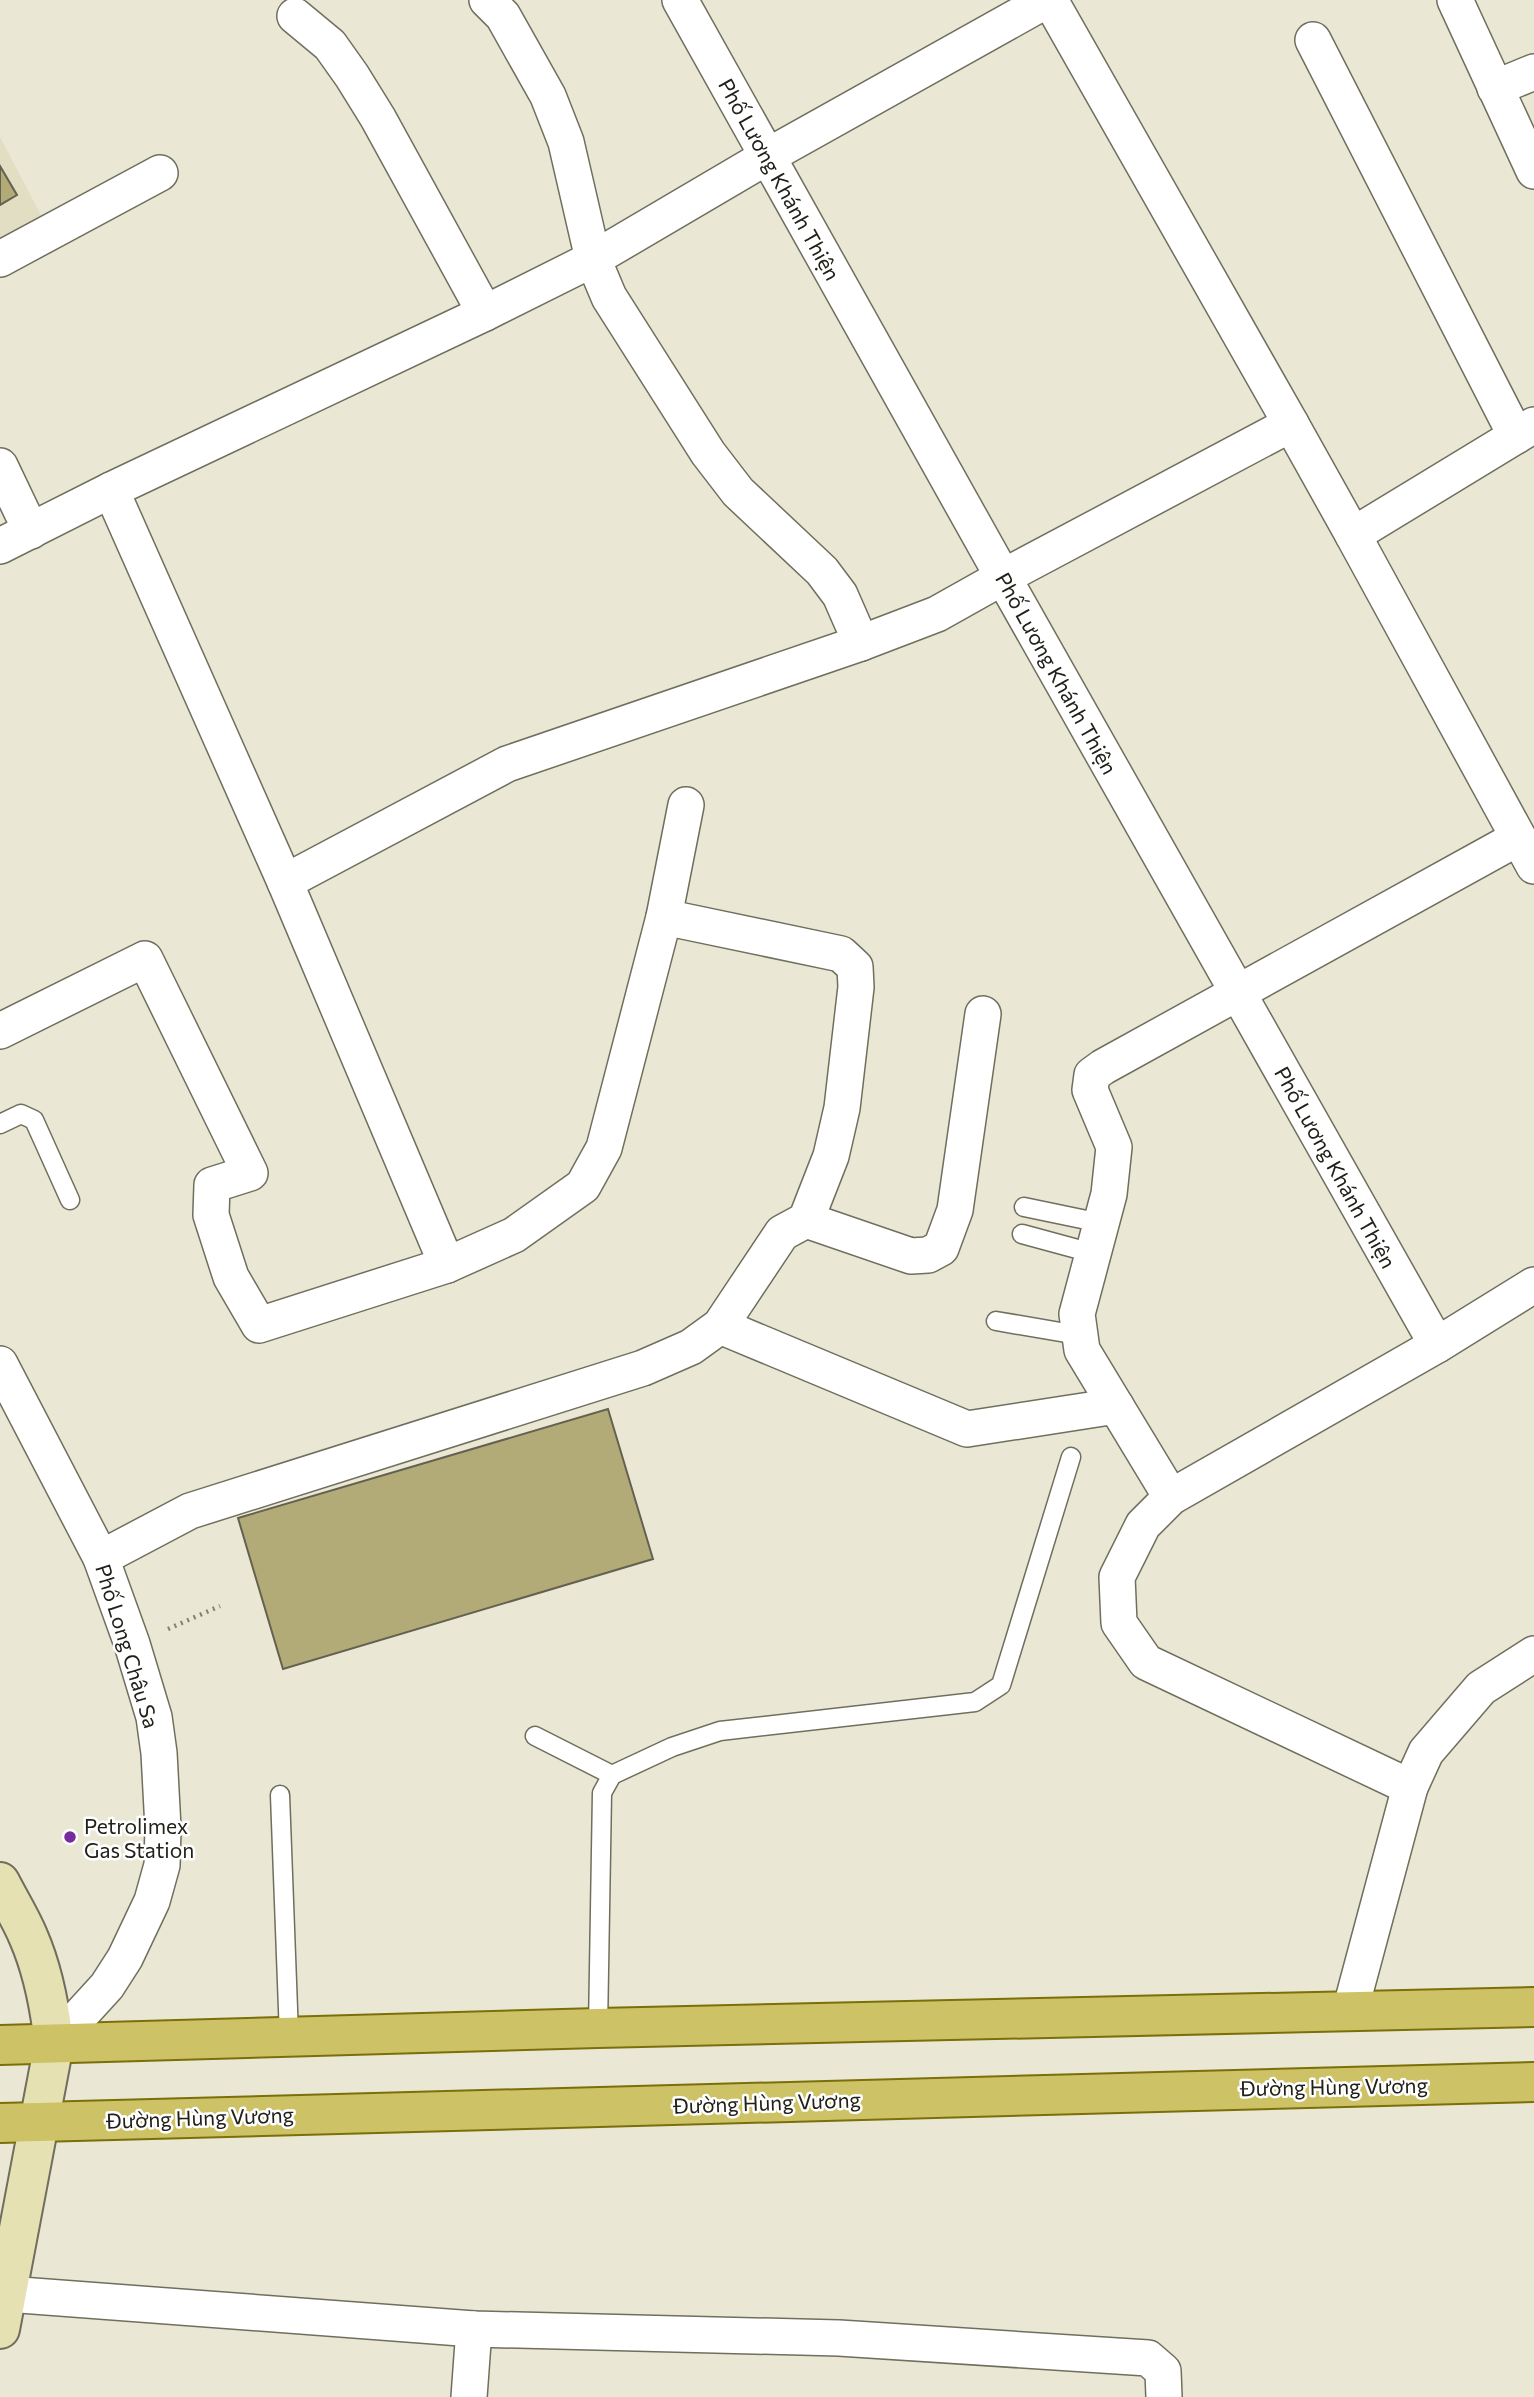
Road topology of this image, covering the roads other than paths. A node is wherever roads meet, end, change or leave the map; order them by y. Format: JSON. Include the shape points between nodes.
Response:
{"nodes":[{"id":1,"x":487,"y":0,"type":"edge"},
{"id":2,"x":680,"y":0,"type":"edge"},
{"id":3,"x":1049,"y":0,"type":"edge"},
{"id":4,"x":1455,"y":0,"type":"edge"},
{"id":5,"x":295,"y":16,"type":"dead end"},
{"id":6,"x":1313,"y":40,"type":"dead end"},
{"id":7,"x":1534,"y":72,"type":"edge"},
{"id":8,"x":1494,"y":88,"type":"junction"},
{"id":9,"x":768,"y":156,"type":"junction"},
{"id":10,"x":1534,"y":171,"type":"edge"},
{"id":11,"x":160,"y":173,"type":"dead end"},
{"id":12,"x":0,"y":259,"type":"edge"},
{"id":13,"x":593,"y":259,"type":"junction"},
{"id":14,"x":485,"y":313,"type":"junction"},
{"id":15,"x":1291,"y":424,"type":"junction"},
{"id":16,"x":1525,"y":431,"type":"edge"},
{"id":17,"x":0,"y":466,"type":"edge"},
{"id":18,"x":111,"y":490,"type":"junction"},
{"id":19,"x":31,"y":531,"type":"junction"},
{"id":20,"x":1353,"y":534,"type":"junction"},
{"id":21,"x":0,"y":547,"type":"edge"},
{"id":22,"x":1003,"y":577,"type":"junction"},
{"id":23,"x":861,"y":643,"type":"junction"},
{"id":24,"x":686,"y":805,"type":"dead end"},
{"id":25,"x":1526,"y":852,"type":"edge"},
{"id":26,"x":285,"y":882,"type":"junction"},
{"id":27,"x":664,"y":918,"type":"junction"},
{"id":28,"x":1237,"y":993,"type":"junction"},
{"id":29,"x":983,"y":1014,"type":"dead end"},
{"id":30,"x":0,"y":1031,"type":"edge"},
{"id":31,"x":0,"y":1124,"type":"edge"},
{"id":32,"x":70,"y":1200,"type":"dead end"},
{"id":33,"x":1024,"y":1207,"type":"dead end"},
{"id":34,"x":806,"y":1220,"type":"junction"},
{"id":35,"x":1022,"y":1234,"type":"dead end"},
{"id":36,"x":1097,"y":1238,"type":"junction"},
{"id":37,"x":447,"y":1265,"type":"junction"},
{"id":38,"x":1534,"y":1286,"type":"edge"},
{"id":39,"x":996,"y":1321,"type":"dead end"},
{"id":40,"x":720,"y":1326,"type":"junction"},
{"id":41,"x":1079,"y":1335,"type":"junction"},
{"id":42,"x":1437,"y":1345,"type":"junction"},
{"id":43,"x":0,"y":1364,"type":"edge"},
{"id":44,"x":1116,"y":1406,"type":"junction"},
{"id":45,"x":1071,"y":1457,"type":"dead end"},
{"id":46,"x":1171,"y":1497,"type":"junction"},
{"id":47,"x":101,"y":1558,"type":"junction"},
{"id":48,"x":1534,"y":1654,"type":"edge"},
{"id":49,"x":535,"y":1736,"type":"dead end"},
{"id":50,"x":612,"y":1775,"type":"junction"},
{"id":51,"x":1410,"y":1787,"type":"junction"},
{"id":52,"x":280,"y":1795,"type":"dead end"},
{"id":53,"x":0,"y":1882,"type":"edge"},
{"id":54,"x":1534,"y":2007,"type":"edge"},
{"id":55,"x":1350,"y":2011,"type":"junction"},
{"id":56,"x":597,"y":2028,"type":"junction"},
{"id":57,"x":289,"y":2036,"type":"junction"},
{"id":58,"x":54,"y":2044,"type":"junction"},
{"id":59,"x":0,"y":2045,"type":"edge"},
{"id":60,"x":1534,"y":2082,"type":"edge"},
{"id":61,"x":41,"y":2121,"type":"junction"},
{"id":62,"x":0,"y":2123,"type":"edge"},
{"id":63,"x":3,"y":2312,"type":"edge"},
{"id":64,"x":474,"y":2329,"type":"junction"},
{"id":65,"x":469,"y":2397,"type":"edge"},
{"id":66,"x":1164,"y":2397,"type":"edge"}],
"edges":[{"from":1,"to":13,"type":"street","via":[[503,16],[548,96],[566,142]]},
{"from":2,"to":9,"type":"street","name":"Phố Lương Khánh Thiện"},
{"from":3,"to":9,"type":"street"},
{"from":3,"to":15,"type":"street"},
{"from":4,"to":8,"type":"street"},
{"from":5,"to":14,"type":"street","via":[[330,45],[379,118]]},
{"from":6,"to":16,"type":"street"},
{"from":7,"to":8,"type":"street"},
{"from":8,"to":10,"type":"street"},
{"from":9,"to":13,"type":"street"},
{"from":9,"to":22,"type":"street","name":"Phố Lương Khánh Thiện"},
{"from":11,"to":12,"type":"street"},
{"from":13,"to":14,"type":"street"},
{"from":13,"to":23,"type":"street","via":[[609,297],[708,453],[738,492],[822,571],[840,595]]},
{"from":14,"to":18,"type":"street"},
{"from":15,"to":20,"type":"street"},
{"from":15,"to":22,"type":"street"},
{"from":16,"to":20,"type":"street"},
{"from":17,"to":19,"type":"street"},
{"from":18,"to":19,"type":"street"},
{"from":18,"to":26,"type":"street"},
{"from":19,"to":21,"type":"street"},
{"from":20,"to":25,"type":"street"},
{"from":22,"to":23,"type":"street","via":[[937,614]]},
{"from":22,"to":28,"type":"street","name":"Phố Lương Khánh Thiện"},
{"from":23,"to":26,"type":"street","via":[[507,764]]},
{"from":24,"to":27,"type":"street"},
{"from":25,"to":28,"type":"street"},
{"from":26,"to":37,"type":"street"},
{"from":27,"to":34,"type":"street","via":[[841,954],[855,967],[842,1108],[831,1156]]},
{"from":27,"to":37,"type":"street","via":[[604,1148],[583,1186],[514,1235]]},
{"from":28,"to":36,"type":"street","via":[[1092,1075],[1090,1090],[1114,1147]]},
{"from":28,"to":42,"type":"street","name":"Phố Lương Khánh Thiện"},
{"from":29,"to":34,"type":"street","via":[[955,1210],[941,1248],[911,1256]]},
{"from":30,"to":37,"type":"street","via":[[145,958],[250,1173],[212,1185],[211,1215],[230,1277],[259,1325]]},
{"from":31,"to":32,"type":"lane","via":[[21,1114],[34,1120]]},
{"from":33,"to":36,"type":"lane"},
{"from":34,"to":40,"type":"street","via":[[782,1233]]},
{"from":35,"to":36,"type":"lane"},
{"from":36,"to":41,"type":"street","via":[[1077,1314]]},
{"from":38,"to":42,"type":"street"},
{"from":39,"to":41,"type":"lane"},
{"from":40,"to":44,"type":"street","via":[[967,1429]]},
{"from":40,"to":47,"type":"street","via":[[691,1347],[643,1368],[190,1511]]},
{"from":41,"to":44,"type":"street","via":[[1082,1350]]},
{"from":42,"to":46,"type":"street"},
{"from":43,"to":47,"type":"street","name":"Phố Long Châu Sa"},
{"from":44,"to":46,"type":"street"},
{"from":45,"to":50,"type":"lane","via":[[1001,1685],[975,1702],[720,1731]]},
{"from":46,"to":51,"type":"street","via":[[1143,1525],[1117,1577],[1119,1623],[1146,1662]]},
{"from":47,"to":58,"type":"street","name":"Phố Long Châu Sa","via":[[154,1717],[163,1815],[162,1865],[152,1902],[125,1958],[107,1986]]},
{"from":48,"to":51,"type":"street","via":[[1481,1688],[1426,1752]]},
{"from":49,"to":50,"type":"lane"},
{"from":50,"to":56,"type":"lane","via":[[602,1793]]},
{"from":51,"to":55,"type":"street"},
{"from":52,"to":57,"type":"lane"},
{"from":53,"to":58,"type":"street","via":[[38,1963]]},
{"from":54,"to":55,"type":"main road"},
{"from":55,"to":56,"type":"main road"},
{"from":56,"to":57,"type":"main road"},
{"from":57,"to":58,"type":"main road"},
{"from":58,"to":59,"type":"main road"},
{"from":58,"to":61,"type":"street"},
{"from":60,"to":61,"type":"main road","name":"Đường Hùng Vương"},
{"from":61,"to":62,"type":"main road","name":"Đường Hùng Vương"},
{"from":61,"to":63,"type":"street"},
{"from":63,"to":64,"type":"street"},
{"from":64,"to":65,"type":"street"},
{"from":64,"to":66,"type":"street","via":[[839,2338],[1148,2358],[1163,2371]]}]}
